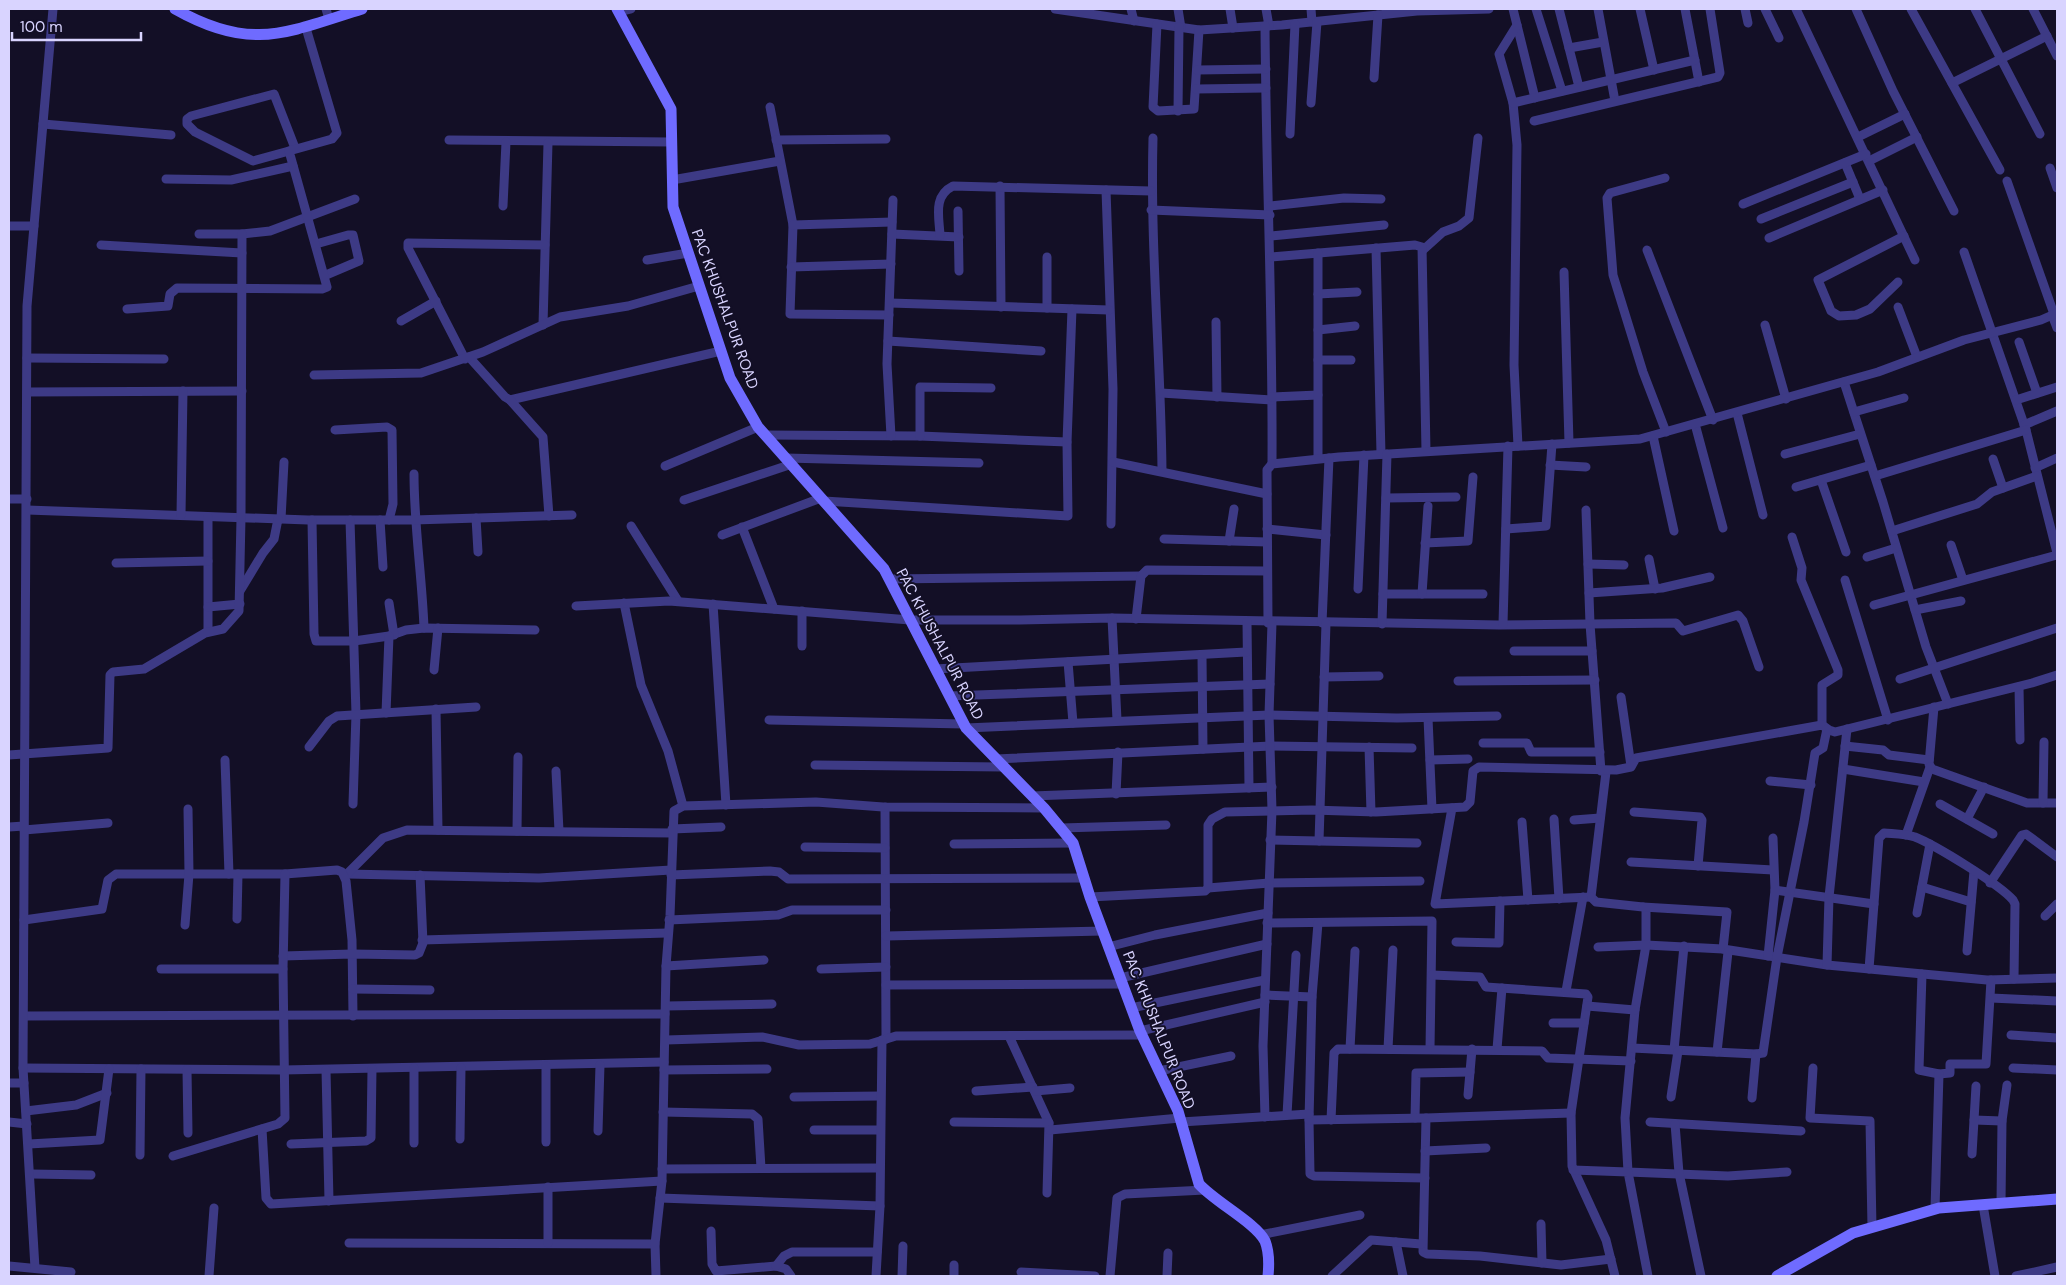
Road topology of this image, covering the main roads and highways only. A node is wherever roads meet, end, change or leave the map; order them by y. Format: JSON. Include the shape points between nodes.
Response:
{"nodes":[{"id":1,"x":175,"y":9,"type":"edge"},
{"id":2,"x":362,"y":9,"type":"edge"},
{"id":3,"x":618,"y":10,"type":"edge"},
{"id":4,"x":328,"y":14,"type":"edge"},
{"id":5,"x":2057,"y":1199,"type":"edge"},
{"id":6,"x":1268,"y":1276,"type":"edge"},
{"id":7,"x":1777,"y":1276,"type":"edge"}],
"edges":[{"from":1,"to":4,"type":"main road","via":[[209,26],[265,36],[306,28]]},
{"from":2,"to":4,"type":"main road"},
{"from":3,"to":6,"type":"main road","name":"PAC KHUSHALPUR ROAD","via":[[671,109],[673,207],[733,385],[762,431],[884,569],[965,726],[1073,843],[1131,1008],[1180,1120],[1199,1184],[1265,1241]]},
{"from":5,"to":7,"type":"main road","via":[[1935,1209],[1853,1233]]}]}
